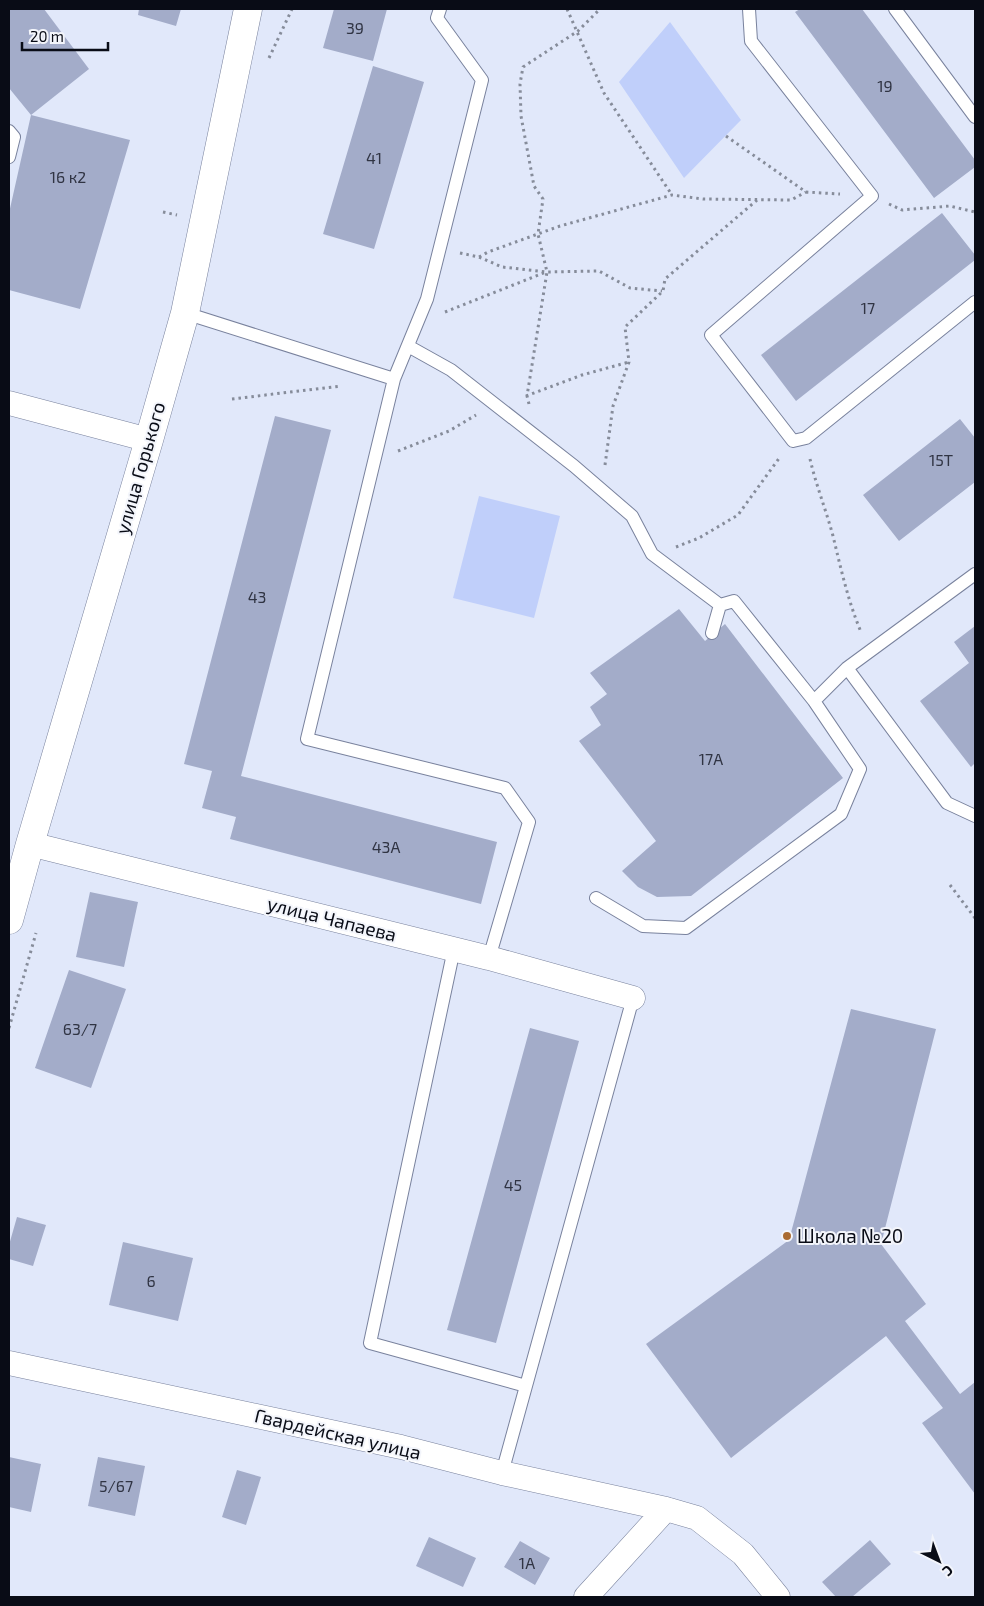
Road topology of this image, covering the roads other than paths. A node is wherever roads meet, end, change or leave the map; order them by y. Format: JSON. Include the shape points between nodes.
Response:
{"nodes":[{"id":1,"x":248,"y":9,"type":"edge"},
{"id":2,"x":440,"y":9,"type":"edge"},
{"id":3,"x":749,"y":9,"type":"edge"},
{"id":4,"x":895,"y":9,"type":"edge"},
{"id":5,"x":975,"y":117,"type":"edge"},
{"id":6,"x":9,"y":131,"type":"edge"},
{"id":7,"x":9,"y":157,"type":"edge"},
{"id":8,"x":975,"y":302,"type":"edge"},
{"id":9,"x":185,"y":313,"type":"junction"},
{"id":10,"x":408,"y":346,"type":"junction"},
{"id":11,"x":394,"y":379,"type":"junction"},
{"id":12,"x":9,"y":403,"type":"edge"},
{"id":13,"x":149,"y":440,"type":"junction"},
{"id":14,"x":975,"y":574,"type":"edge"},
{"id":15,"x":720,"y":606,"type":"junction"},
{"id":16,"x":712,"y":633,"type":"dead end"},
{"id":17,"x":847,"y":668,"type":"junction"},
{"id":18,"x":814,"y":701,"type":"junction"},
{"id":19,"x":975,"y":816,"type":"edge"},
{"id":20,"x":30,"y":844,"type":"junction"},
{"id":21,"x":596,"y":898,"type":"dead end"},
{"id":22,"x":9,"y":920,"type":"edge"},
{"id":23,"x":454,"y":949,"type":"junction"},
{"id":24,"x":489,"y":958,"type":"junction"},
{"id":25,"x":634,"y":998,"type":"joint"},
{"id":26,"x":9,"y":1363,"type":"edge"},
{"id":27,"x":526,"y":1386,"type":"junction"},
{"id":28,"x":502,"y":1473,"type":"junction"},
{"id":29,"x":666,"y":1509,"type":"junction"},
{"id":30,"x":586,"y":1597,"type":"edge"},
{"id":31,"x":778,"y":1597,"type":"edge"}],
"edges":[{"from":1,"to":9,"type":"main road","name":"улица Горького"},
{"from":2,"to":10,"type":"lane","via":[[437,18],[482,80],[427,299]]},
{"from":3,"to":8,"type":"lane","via":[[751,41],[872,196],[711,335],[793,441],[806,438]]},
{"from":4,"to":5,"type":"lane"},
{"from":6,"to":7,"type":"lane","via":[[14,137]]},
{"from":9,"to":11,"type":"lane"},
{"from":9,"to":13,"type":"main road","name":"улица Горького"},
{"from":10,"to":11,"type":"lane"},
{"from":10,"to":15,"type":"lane","via":[[450,370],[574,466],[632,516],[652,554]]},
{"from":11,"to":24,"type":"lane","via":[[306,739],[505,788],[529,822]]},
{"from":12,"to":13,"type":"street"},
{"from":13,"to":20,"type":"main road","name":"улица Горького"},
{"from":14,"to":17,"type":"lane"},
{"from":15,"to":16,"type":"lane"},
{"from":15,"to":18,"type":"lane","via":[[734,601]]},
{"from":17,"to":18,"type":"lane"},
{"from":17,"to":19,"type":"lane","via":[[947,804]]},
{"from":18,"to":21,"type":"lane","via":[[860,770],[841,814],[686,928],[643,926]]},
{"from":20,"to":22,"type":"main road","name":"улица Горького"},
{"from":20,"to":23,"type":"street","name":"улица Чапаева"},
{"from":23,"to":24,"type":"street","name":"улица Чапаева"},
{"from":23,"to":27,"type":"lane","via":[[370,1343]]},
{"from":24,"to":25,"type":"street","name":"улица Чапаева"},
{"from":25,"to":27,"type":"lane"},
{"from":26,"to":28,"type":"street","name":"Гвардейская улица","via":[[401,1447]]},
{"from":27,"to":28,"type":"lane"},
{"from":28,"to":29,"type":"street","name":"Гвардейская улица"},
{"from":29,"to":30,"type":"street"},
{"from":29,"to":31,"type":"street","name":"Гвардейская улица","via":[[697,1518],[743,1554]]}]}
